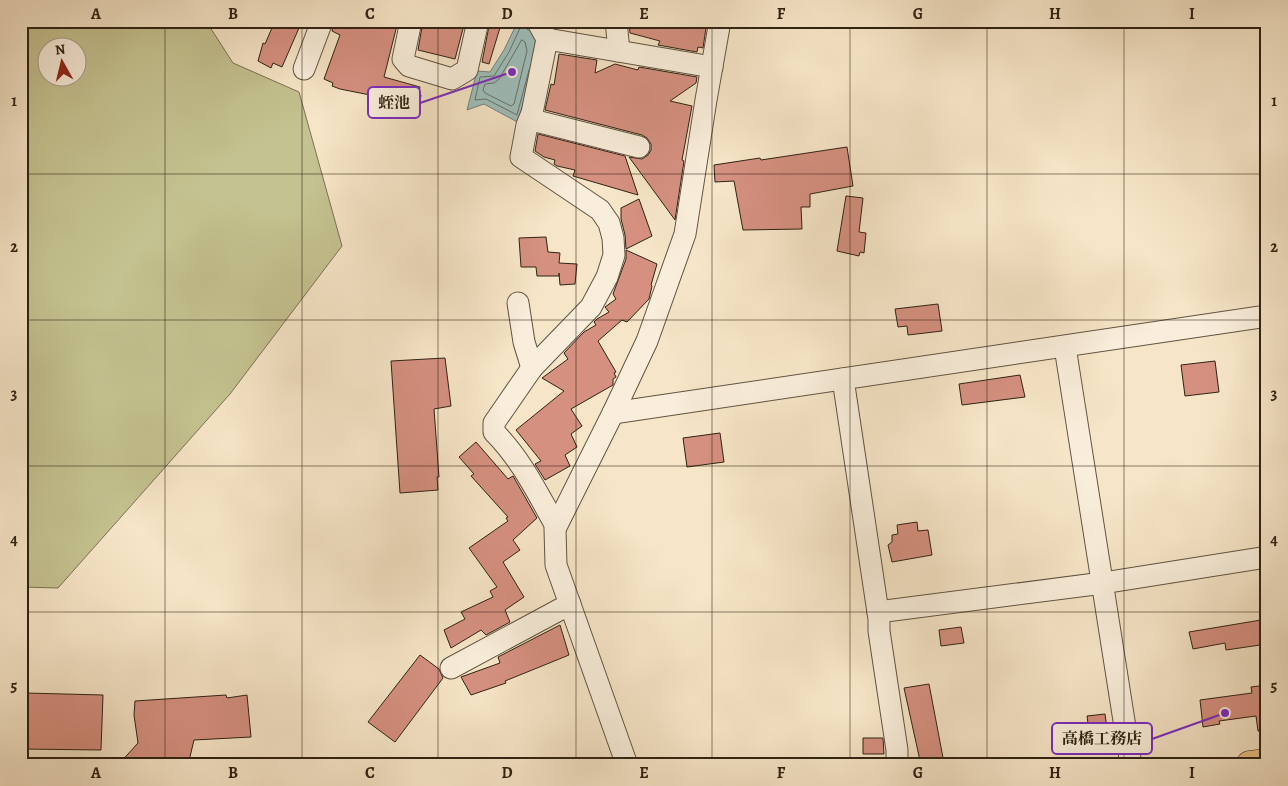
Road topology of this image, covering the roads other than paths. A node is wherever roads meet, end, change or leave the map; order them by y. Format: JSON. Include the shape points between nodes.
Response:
{"nodes":[{"id":1,"x":322,"y":21,"type":"edge"},
{"id":2,"x":411,"y":21,"type":"edge"},
{"id":3,"x":478,"y":21,"type":"edge"},
{"id":4,"x":616,"y":21,"type":"edge"},
{"id":5,"x":720,"y":21,"type":"edge"},
{"id":6,"x":542,"y":30,"type":"edge"},
{"id":7,"x":619,"y":51,"type":"junction"},
{"id":8,"x":304,"y":55,"type":"dead end"},
{"id":9,"x":712,"y":67,"type":"junction"},
{"id":10,"x":532,"y":113,"type":"junction"},
{"id":11,"x":639,"y":147,"type":"dead end"},
{"id":12,"x":518,"y":303,"type":"dead end"},
{"id":13,"x":1267,"y":316,"type":"edge"},
{"id":14,"x":1065,"y":347,"type":"junction"},
{"id":15,"x":532,"y":368,"type":"junction"},
{"id":16,"x":843,"y":379,"type":"junction"},
{"id":17,"x":613,"y":413,"type":"junction"},
{"id":18,"x":556,"y":526,"type":"junction"},
{"id":19,"x":1267,"y":557,"type":"edge"},
{"id":20,"x":1103,"y":583,"type":"junction"},
{"id":21,"x":570,"y":604,"type":"junction"},
{"id":22,"x":878,"y":612,"type":"junction"},
{"id":23,"x":451,"y":668,"type":"dead end"},
{"id":24,"x":1267,"y":763,"type":"edge"},
{"id":25,"x":627,"y":765,"type":"edge"},
{"id":26,"x":897,"y":765,"type":"edge"},
{"id":27,"x":1131,"y":765,"type":"edge"},
{"id":28,"x":1250,"y":765,"type":"edge"}],
"edges":[{"from":1,"to":8,"type":"street"},
{"from":2,"to":3,"type":"street","via":[[403,59],[409,66],[452,79],[467,70]]},
{"from":4,"to":7,"type":"street"},
{"from":5,"to":9,"type":"street"},
{"from":6,"to":7,"type":"street"},
{"from":6,"to":10,"type":"street"},
{"from":7,"to":9,"type":"street"},
{"from":9,"to":17,"type":"street","via":[[685,234],[647,341]]},
{"from":10,"to":11,"type":"street","via":[[536,121]]},
{"from":10,"to":15,"type":"street","via":[[521,157],[600,210],[609,223],[614,255],[591,307]]},
{"from":12,"to":15,"type":"street"},
{"from":13,"to":14,"type":"street"},
{"from":14,"to":16,"type":"street"},
{"from":14,"to":20,"type":"street"},
{"from":15,"to":18,"type":"street","via":[[494,423],[494,432],[532,482]]},
{"from":16,"to":17,"type":"street"},
{"from":16,"to":22,"type":"street"},
{"from":17,"to":18,"type":"street"},
{"from":18,"to":21,"type":"street","via":[[556,565]]},
{"from":19,"to":20,"type":"street"},
{"from":20,"to":22,"type":"street"},
{"from":20,"to":27,"type":"street"},
{"from":21,"to":23,"type":"street"},
{"from":21,"to":25,"type":"street"},
{"from":22,"to":26,"type":"street"},
{"from":24,"to":28,"type":"highway"}]}
